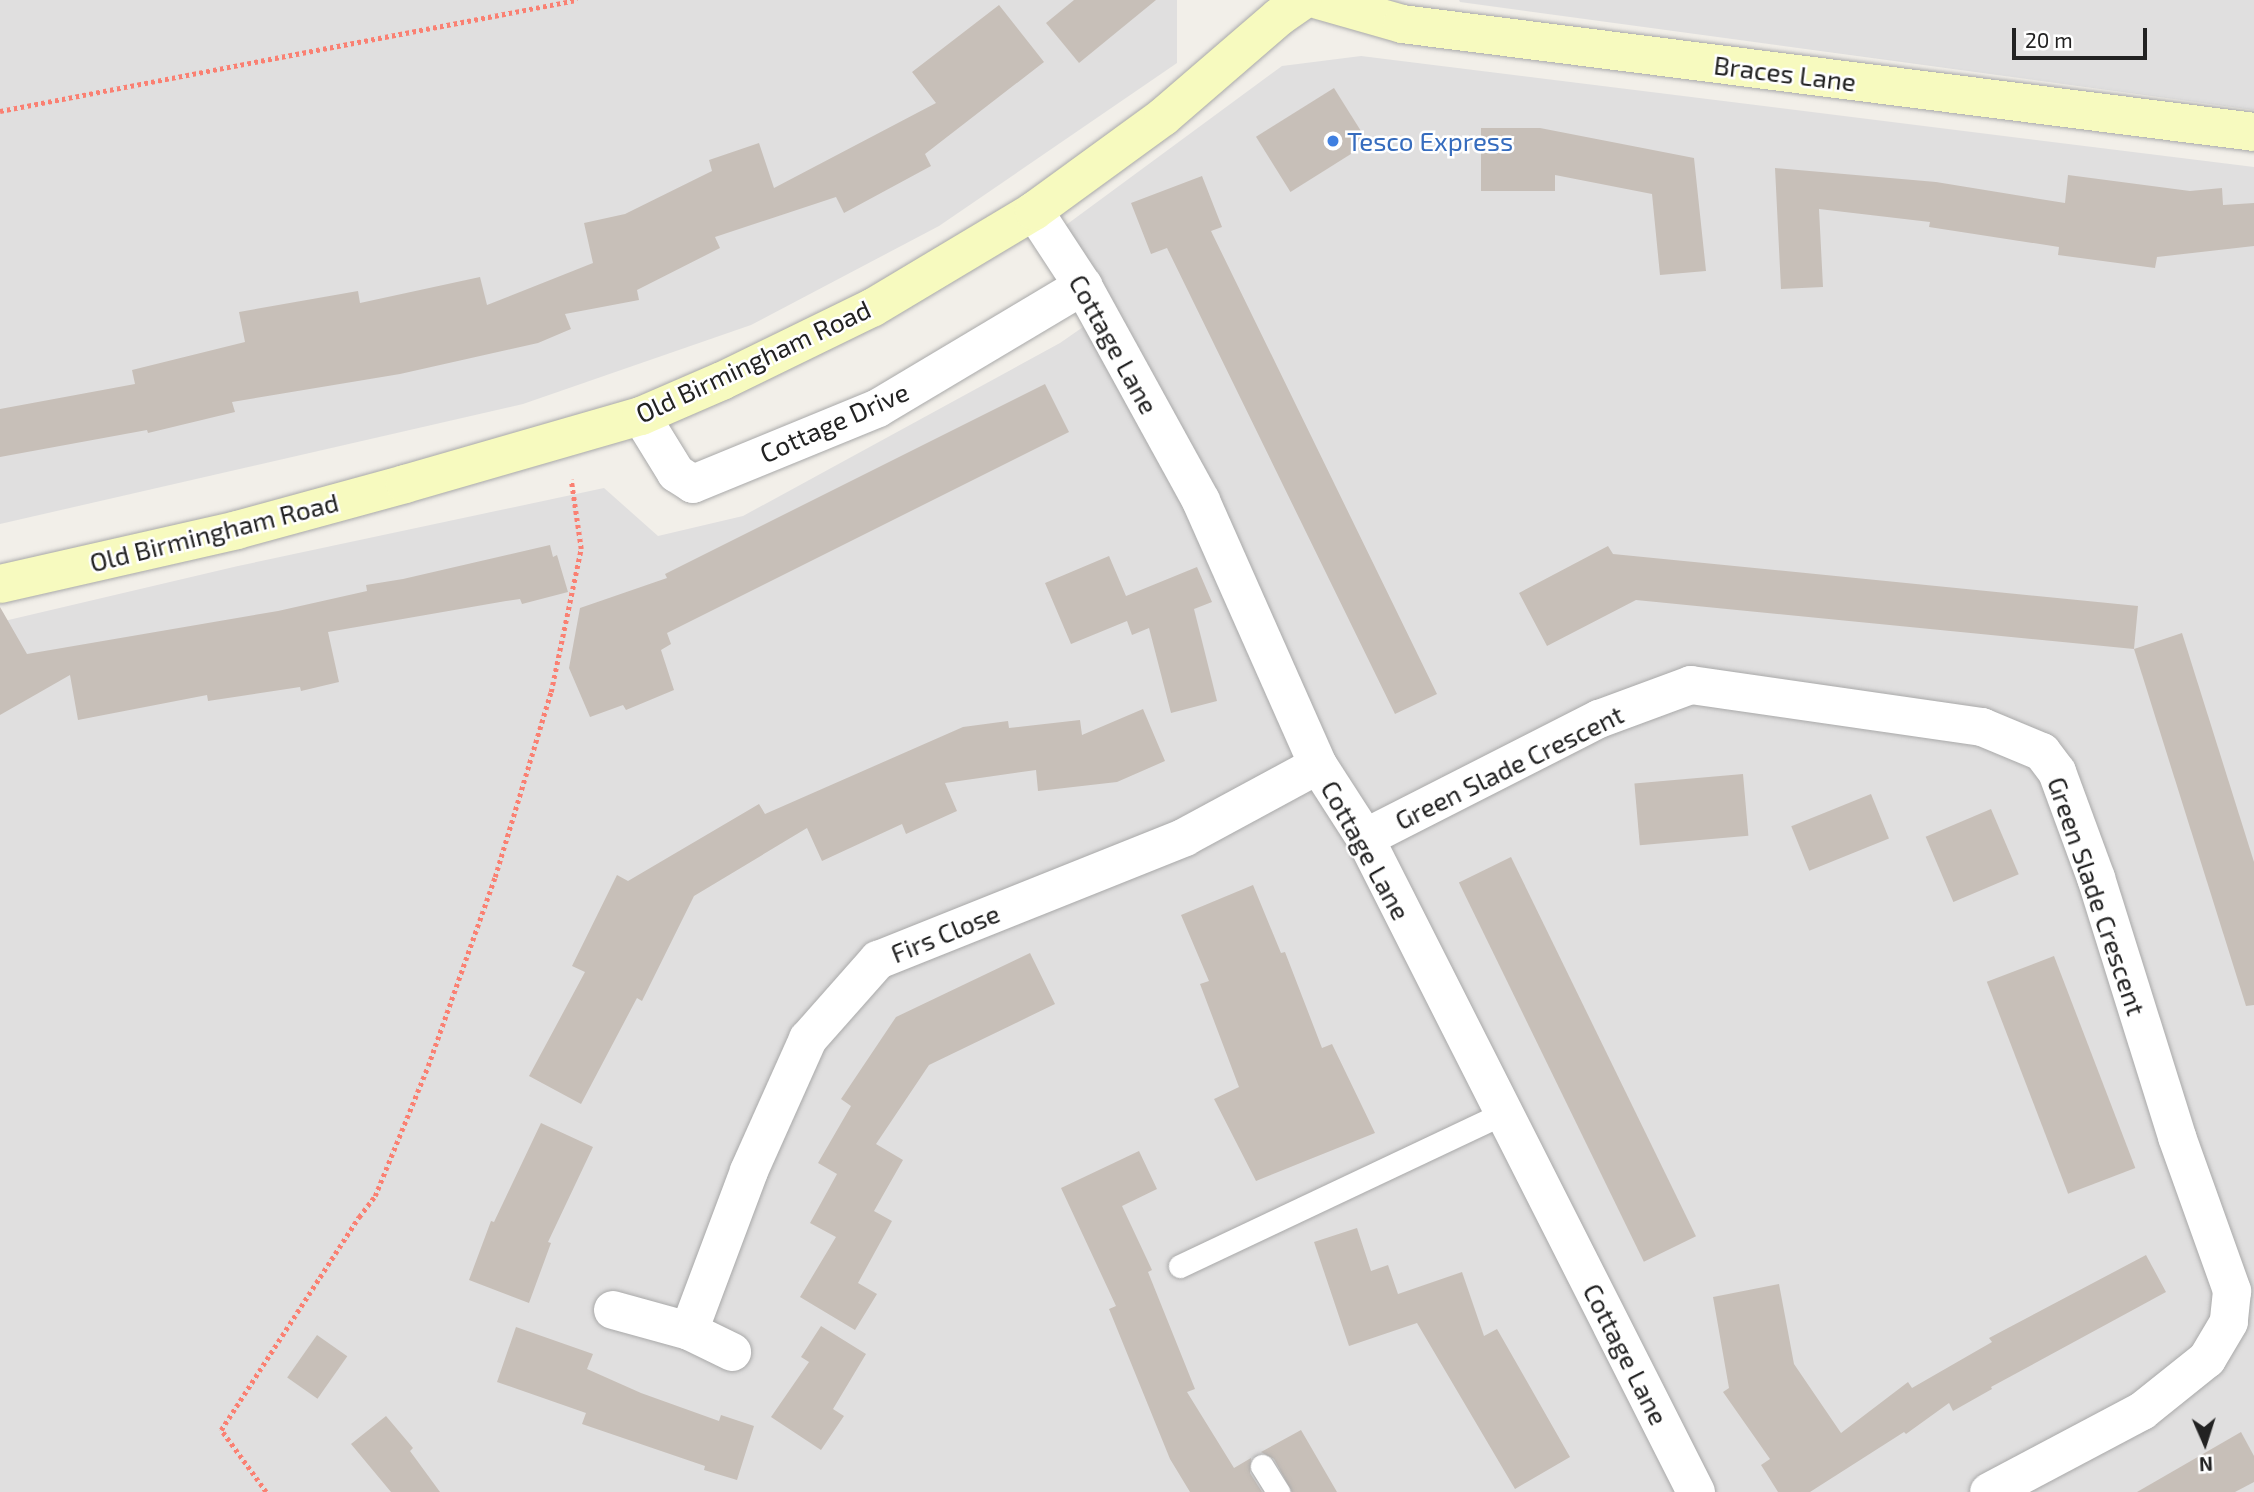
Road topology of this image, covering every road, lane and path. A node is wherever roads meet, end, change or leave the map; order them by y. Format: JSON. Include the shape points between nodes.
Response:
{"nodes":[{"id":1,"x":577,"y":0,"type":"edge"},
{"id":2,"x":1318,"y":0,"type":"edge"},
{"id":3,"x":1281,"y":6,"type":"edge"},
{"id":4,"x":0,"y":111,"type":"edge"},
{"id":5,"x":2254,"y":132,"type":"edge"},
{"id":6,"x":1034,"y":211,"type":"junction"},
{"id":7,"x":1083,"y":286,"type":"junction"},
{"id":8,"x":641,"y":416,"type":"junction"},
{"id":9,"x":565,"y":438,"type":"junction"},
{"id":10,"x":0,"y":584,"type":"edge"},
{"id":11,"x":1318,"y":765,"type":"junction"},
{"id":12,"x":1365,"y":838,"type":"junction"},
{"id":13,"x":1504,"y":1113,"type":"junction"},
{"id":14,"x":1180,"y":1266,"type":"dead end"},
{"id":15,"x":613,"y":1310,"type":"dead end"},
{"id":16,"x":689,"y":1331,"type":"junction"},
{"id":17,"x":732,"y":1352,"type":"dead end"},
{"id":18,"x":1262,"y":1466,"type":"dead end"},
{"id":19,"x":266,"y":1492,"type":"edge"},
{"id":20,"x":1278,"y":1492,"type":"edge"},
{"id":21,"x":1696,"y":1492,"type":"edge"},
{"id":22,"x":1989,"y":1492,"type":"edge"}],
"edges":[{"from":1,"to":4,"type":"path"},
{"from":2,"to":5,"type":"main road","name":"Braces Lane","via":[[1402,24]]},
{"from":3,"to":6,"type":"main road","name":"Old Birmingham Road","via":[[1163,117]]},
{"from":6,"to":7,"type":"street","name":"Cottage Lane"},
{"from":6,"to":8,"type":"main road","name":"Old Birmingham Road","via":[[872,308]]},
{"from":7,"to":8,"type":"street","name":"Cottage Drive","via":[[878,408],[692,484],[676,473]]},
{"from":7,"to":11,"type":"street","name":"Cottage Lane","via":[[1201,501]]},
{"from":8,"to":9,"type":"main road","name":"Old Birmingham Road"},
{"from":9,"to":10,"type":"main road","name":"Old Birmingham Road","via":[[237,530]]},
{"from":9,"to":19,"type":"path","via":[[580,549],[551,692],[491,889],[428,1066],[375,1196],[220,1430]]},
{"from":11,"to":12,"type":"street","name":"Cottage Lane"},
{"from":11,"to":16,"type":"street","name":"Firs Close","via":[[1185,837],[878,960],[808,1039],[749,1171]]},
{"from":12,"to":13,"type":"street","name":"Cottage Lane"},
{"from":12,"to":22,"type":"street","name":"Green Slade Crescent","via":[[1599,719],[1691,685],[1982,727],[2042,752],[2057,772],[2096,878],[2177,1137],[2232,1291],[2229,1322],[2207,1359],[2141,1411]]},
{"from":13,"to":14,"type":"lane"},
{"from":13,"to":21,"type":"street","name":"Cottage Lane"},
{"from":15,"to":16,"type":"street"},
{"from":16,"to":17,"type":"street"},
{"from":18,"to":20,"type":"lane"}]}
